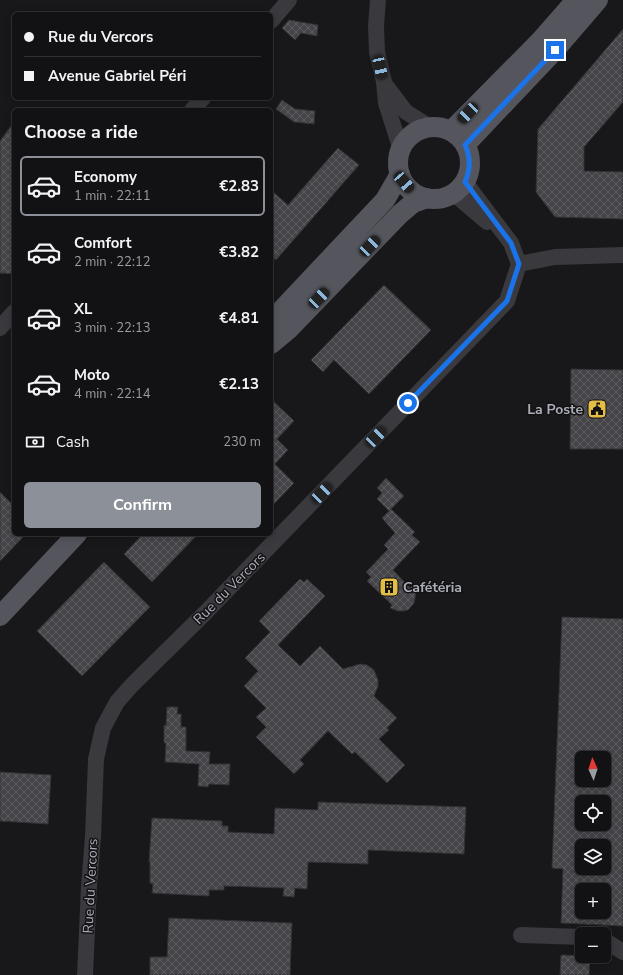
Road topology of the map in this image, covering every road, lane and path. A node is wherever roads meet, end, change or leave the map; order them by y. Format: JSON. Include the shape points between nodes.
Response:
{"nodes":[{"id":1,"x":289,"y":0,"type":"edge"},
{"id":2,"x":378,"y":0,"type":"edge"},
{"id":3,"x":576,"y":0,"type":"edge"},
{"id":4,"x":598,"y":0,"type":"edge"},
{"id":5,"x":273,"y":18,"type":"edge"},
{"id":6,"x":384,"y":82,"type":"junction"},
{"id":7,"x":201,"y":100,"type":"edge"},
{"id":8,"x":194,"y":108,"type":"edge"},
{"id":9,"x":430,"y":127,"type":"junction"},
{"id":10,"x":451,"y":131,"type":"junction"},
{"id":11,"x":465,"y":145,"type":"junction"},
{"id":12,"x":401,"y":150,"type":"junction"},
{"id":13,"x":400,"y":174,"type":"junction"},
{"id":14,"x":459,"y":188,"type":"junction"},
{"id":15,"x":427,"y":198,"type":"junction"},
{"id":16,"x":623,"y":255,"type":"edge"},
{"id":17,"x":519,"y":264,"type":"junction"},
{"id":18,"x":12,"y":314,"type":"edge"},
{"id":19,"x":273,"y":319,"type":"edge"},
{"id":20,"x":0,"y":328,"type":"edge"},
{"id":21,"x":273,"y":342,"type":"edge"},
{"id":22,"x":75,"y":536,"type":"edge"},
{"id":23,"x":0,"y":616,"type":"edge"},
{"id":24,"x":521,"y":935,"type":"dead end"},
{"id":25,"x":575,"y":938,"type":"edge"},
{"id":26,"x":611,"y":944,"type":"edge"},
{"id":27,"x":623,"y":952,"type":"edge"},
{"id":28,"x":85,"y":975,"type":"edge"}],
"edges":[{"from":1,"to":5,"type":"street"},
{"from":2,"to":6,"type":"street","via":[[377,52]]},
{"from":3,"to":10,"type":"main road","via":[[540,41]]},
{"from":4,"to":11,"type":"main road","via":[[555,50]]},
{"from":6,"to":9,"type":"street","via":[[406,112]]},
{"from":6,"to":12,"type":"street","via":[[386,103]]},
{"from":7,"to":8,"type":"street"},
{"from":9,"to":10,"type":"main road"},
{"from":9,"to":12,"type":"main road","via":[[415,132]]},
{"from":10,"to":11,"type":"main road"},
{"from":11,"to":14,"type":"main road","via":[[469,154],[469,173]]},
{"from":12,"to":13,"type":"main road"},
{"from":13,"to":15,"type":"main road","via":[[411,189]]},
{"from":13,"to":19,"type":"main road","via":[[385,200]]},
{"from":14,"to":15,"type":"main road","via":[[445,197]]},
{"from":14,"to":17,"type":"street","via":[[511,243]]},
{"from":15,"to":21,"type":"main road","via":[[400,214],[289,330]]},
{"from":16,"to":17,"type":"street","via":[[555,257]]},
{"from":17,"to":28,"type":"street","name":"Rue du Vercors","via":[[507,301],[117,702],[100,736],[96,759]]},
{"from":18,"to":20,"type":"street"},
{"from":22,"to":23,"type":"main road"},
{"from":24,"to":25,"type":"street"},
{"from":26,"to":27,"type":"street"}]}
